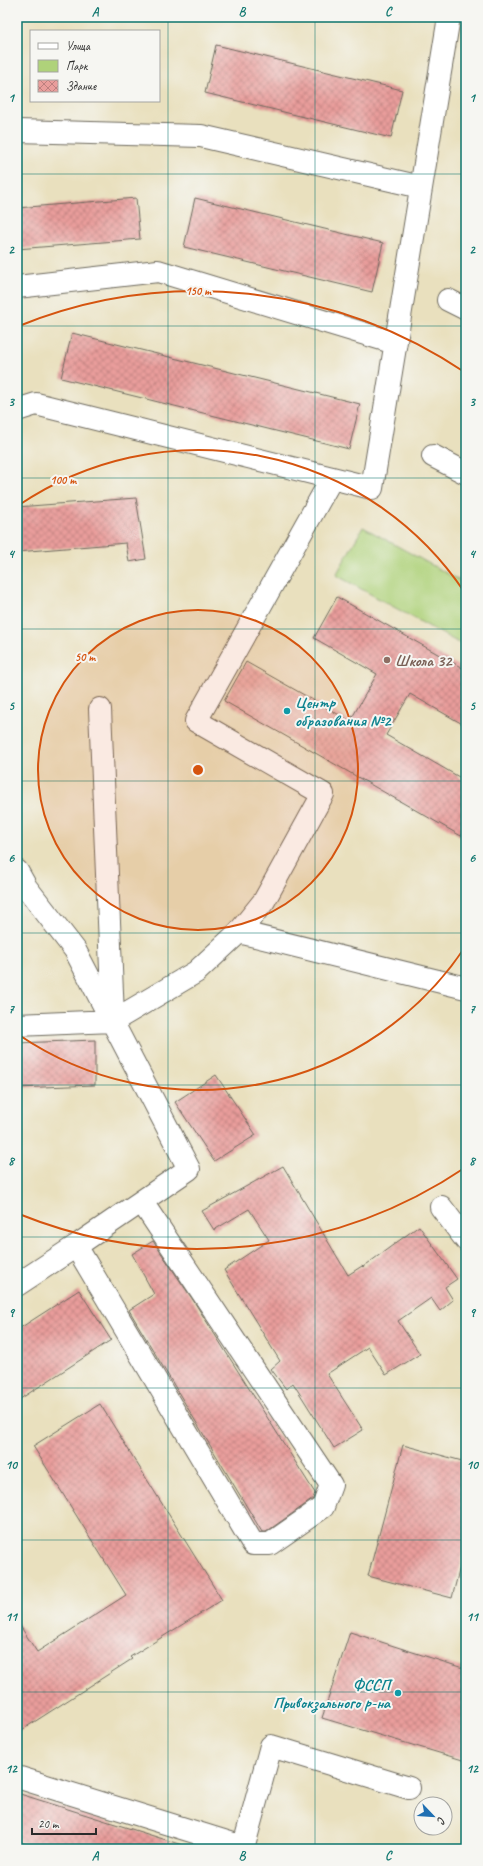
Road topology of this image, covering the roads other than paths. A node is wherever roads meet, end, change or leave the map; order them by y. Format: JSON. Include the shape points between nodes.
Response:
{"nodes":[{"id":1,"x":449,"y":17,"type":"edge"},
{"id":2,"x":17,"y":131,"type":"edge"},
{"id":3,"x":421,"y":187,"type":"junction"},
{"id":4,"x":17,"y":287,"type":"edge"},
{"id":5,"x":396,"y":343,"type":"junction"},
{"id":6,"x":17,"y":410,"type":"edge"},
{"id":7,"x":433,"y":456,"type":"dead end"},
{"id":8,"x":466,"y":473,"type":"edge"},
{"id":9,"x":332,"y":478,"type":"junction"},
{"id":10,"x":100,"y":709,"type":"dead end"},
{"id":11,"x":20,"y":882,"type":"edge"},
{"id":12,"x":239,"y":932,"type":"junction"},
{"id":13,"x":466,"y":988,"type":"edge"},
{"id":14,"x":113,"y":1021,"type":"junction"},
{"id":15,"x":17,"y":1025,"type":"edge"},
{"id":16,"x":142,"y":1202,"type":"junction"},
{"id":17,"x":441,"y":1207,"type":"dead end"},
{"id":18,"x":466,"y":1240,"type":"edge"},
{"id":19,"x":76,"y":1246,"type":"junction"},
{"id":20,"x":17,"y":1285,"type":"edge"},
{"id":21,"x":17,"y":1777,"type":"edge"},
{"id":22,"x":409,"y":1788,"type":"dead end"},
{"id":23,"x":243,"y":1848,"type":"edge"}],
"edges":[{"from":1,"to":3,"type":"street"},
{"from":2,"to":3,"type":"street","via":[[201,136]]},
{"from":3,"to":5,"type":"street"},
{"from":4,"to":5,"type":"street","via":[[158,271]]},
{"from":5,"to":9,"type":"street","via":[[372,488]]},
{"from":6,"to":9,"type":"street","via":[[36,404]]},
{"from":7,"to":8,"type":"street"},
{"from":9,"to":12,"type":"street","via":[[196,722],[324,794],[264,902]]},
{"from":10,"to":14,"type":"street"},
{"from":11,"to":14,"type":"street","via":[[75,950]]},
{"from":12,"to":13,"type":"street"},
{"from":12,"to":14,"type":"street","via":[[196,972]]},
{"from":14,"to":15,"type":"street"},
{"from":14,"to":16,"type":"street","via":[[189,1169]]},
{"from":16,"to":19,"type":"street"},
{"from":16,"to":19,"type":"street","via":[[331,1485],[323,1507],[270,1544],[253,1544]]},
{"from":17,"to":18,"type":"street"},
{"from":19,"to":20,"type":"street"},
{"from":21,"to":23,"type":"street"},
{"from":22,"to":23,"type":"street","via":[[271,1746]]}]}
